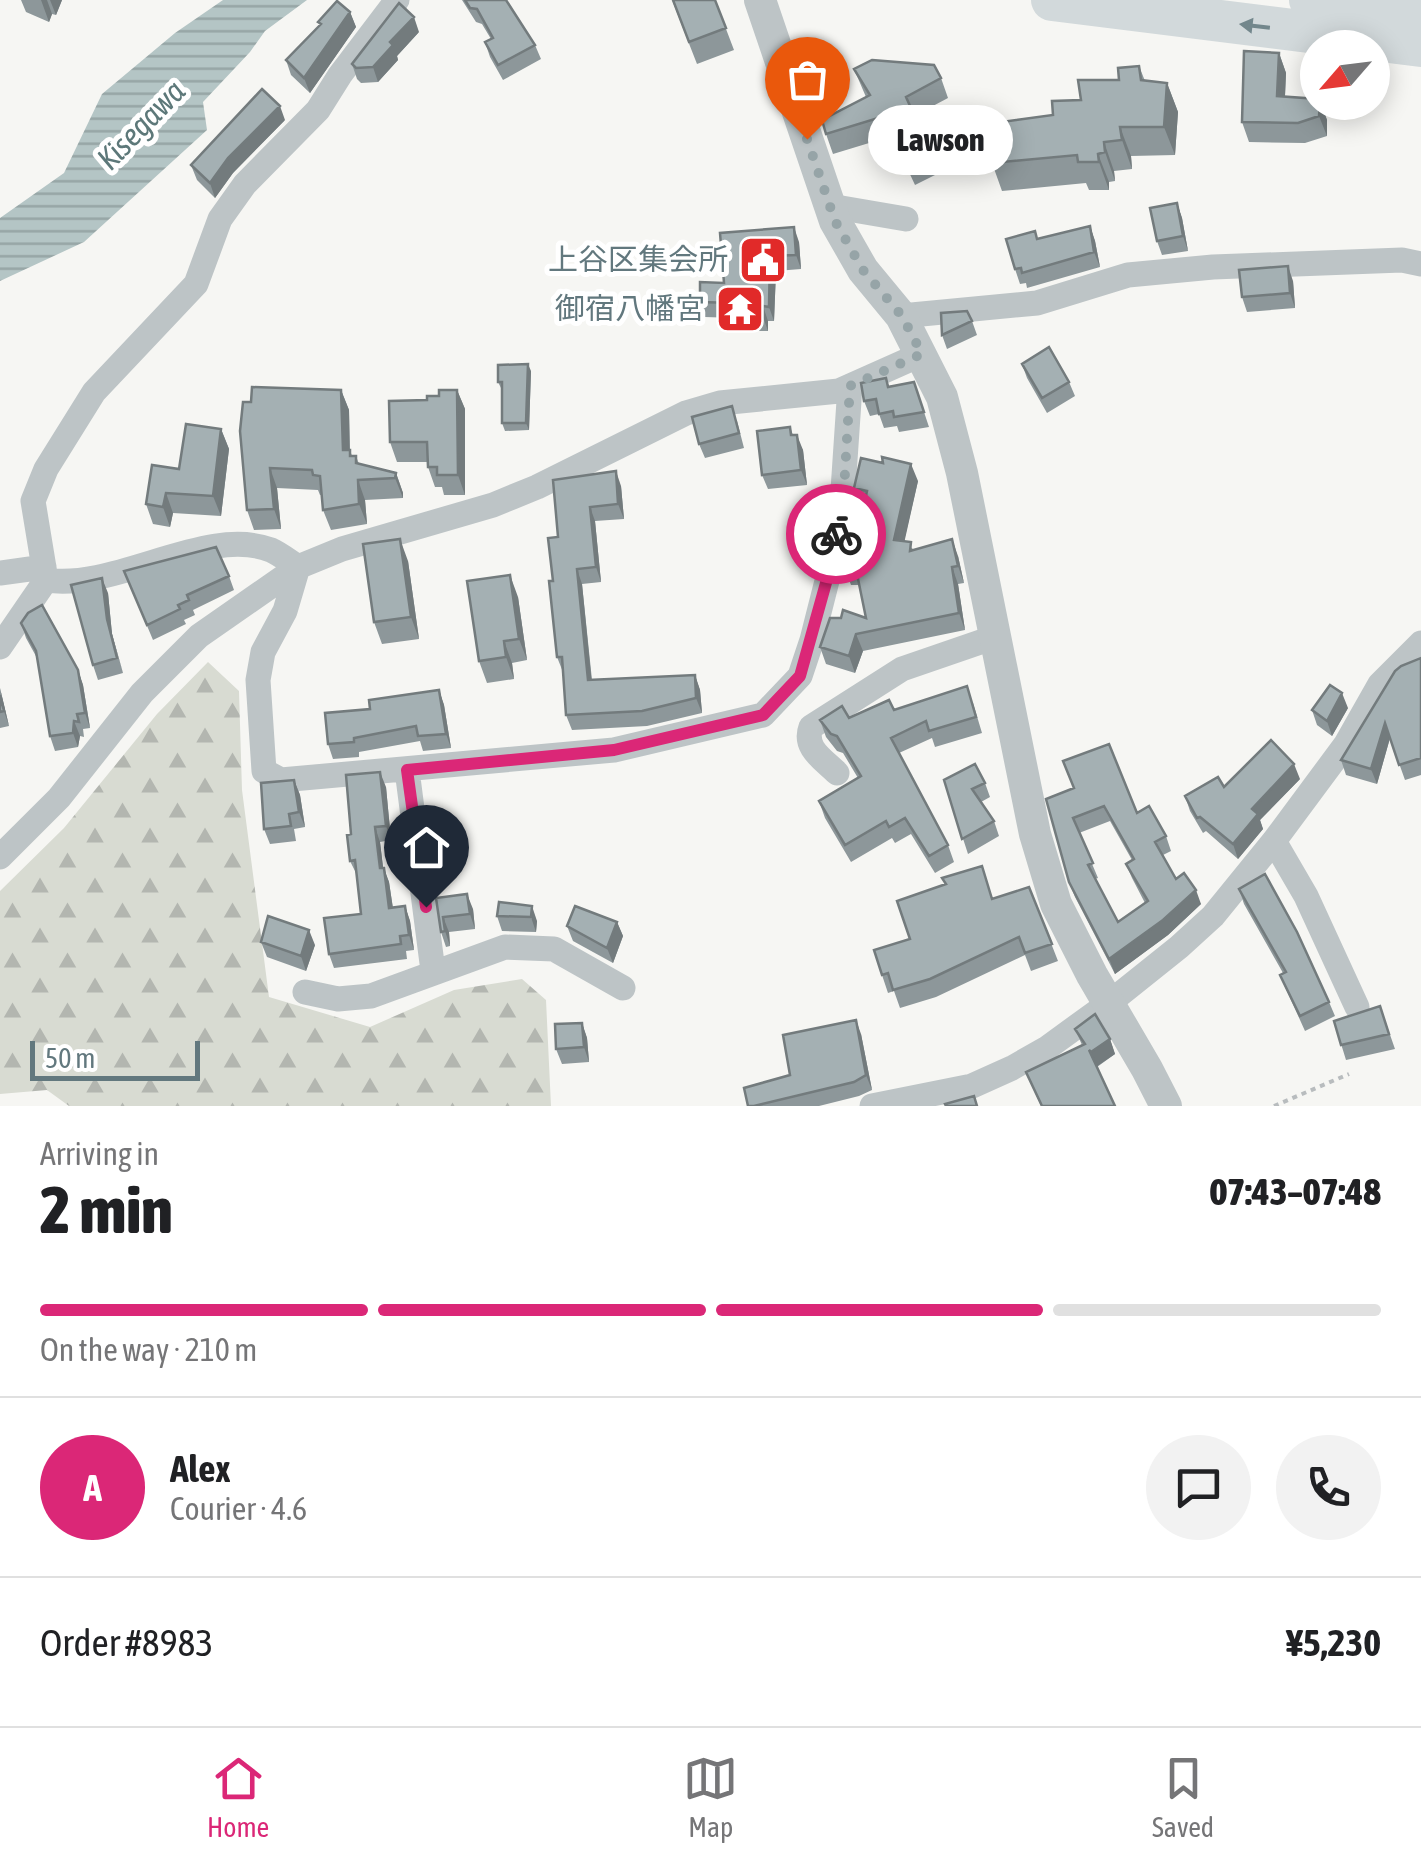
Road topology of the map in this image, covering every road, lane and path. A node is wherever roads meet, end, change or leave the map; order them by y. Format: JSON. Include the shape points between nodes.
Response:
{"nodes":[{"id":1,"x":397,"y":0,"type":"edge"},
{"id":2,"x":760,"y":0,"type":"edge"},
{"id":3,"x":1052,"y":0,"type":"edge"},
{"id":4,"x":1310,"y":0,"type":"edge"},
{"id":5,"x":1421,"y":14,"type":"edge"},
{"id":6,"x":1421,"y":46,"type":"edge"},
{"id":7,"x":830,"y":206,"type":"junction"},
{"id":8,"x":906,"y":219,"type":"dead end"},
{"id":9,"x":1421,"y":264,"type":"edge"},
{"id":10,"x":902,"y":316,"type":"junction"},
{"id":11,"x":922,"y":354,"type":"junction"},
{"id":12,"x":850,"y":386,"type":"junction"},
{"id":13,"x":298,"y":567,"type":"junction"},
{"id":14,"x":0,"y":573,"type":"edge"},
{"id":15,"x":45,"y":573,"type":"junction"},
{"id":16,"x":995,"y":638,"type":"junction"},
{"id":17,"x":1421,"y":642,"type":"edge"},
{"id":18,"x":0,"y":647,"type":"edge"},
{"id":19,"x":407,"y":770,"type":"junction"},
{"id":20,"x":837,"y":773,"type":"dead end"},
{"id":21,"x":1274,"y":841,"type":"junction"},
{"id":22,"x":0,"y":857,"type":"edge"},
{"id":23,"x":433,"y":971,"type":"junction"},
{"id":24,"x":623,"y":988,"type":"dead end"},
{"id":25,"x":305,"y":992,"type":"dead end"},
{"id":26,"x":1109,"y":1003,"type":"junction"},
{"id":27,"x":1357,"y":1007,"type":"dead end"},
{"id":28,"x":1349,"y":1074,"type":"dead end"},
{"id":29,"x":872,"y":1106,"type":"edge"},
{"id":30,"x":1166,"y":1106,"type":"edge"},
{"id":31,"x":1274,"y":1106,"type":"edge"}],
"edges":[{"from":1,"to":15,"type":"street","via":[[318,110],[245,184],[220,219],[196,284],[94,392],[46,468],[34,501]]},
{"from":2,"to":7,"type":"street"},
{"from":6,"to":3,"type":"highway","one_way":true},
{"from":4,"to":5,"type":"highway"},
{"from":7,"to":8,"type":"street"},
{"from":7,"to":10,"type":"street","via":[[863,270]]},
{"from":9,"to":10,"type":"street","via":[[1128,275],[1038,302]]},
{"from":10,"to":11,"type":"street"},
{"from":11,"to":12,"type":"street"},
{"from":11,"to":16,"type":"street","via":[[950,428]]},
{"from":12,"to":13,"type":"street","via":[[686,413],[494,505]]},
{"from":12,"to":19,"type":"street","via":[[844,490],[812,640],[800,676],[763,715],[614,750]]},
{"from":13,"to":15,"type":"street","via":[[272,550],[239,544],[100,577],[61,582]]},
{"from":13,"to":19,"type":"street","via":[[258,680],[264,771],[281,780]]},
{"from":13,"to":22,"type":"street","via":[[199,636]]},
{"from":14,"to":15,"type":"street"},
{"from":15,"to":18,"type":"street"},
{"from":16,"to":20,"type":"street","via":[[902,669],[811,727],[810,746]]},
{"from":16,"to":26,"type":"street","via":[[1056,904]]},
{"from":17,"to":21,"type":"street","via":[[1380,684],[1346,744]]},
{"from":19,"to":23,"type":"street"},
{"from":21,"to":26,"type":"street","via":[[1214,916]]},
{"from":21,"to":27,"type":"street"},
{"from":23,"to":24,"type":"street","via":[[505,947],[554,949]]},
{"from":23,"to":25,"type":"street","via":[[371,996]]},
{"from":26,"to":29,"type":"street","via":[[1047,1048],[972,1086]]},
{"from":26,"to":30,"type":"street"},
{"from":28,"to":31,"type":"path"}]}
